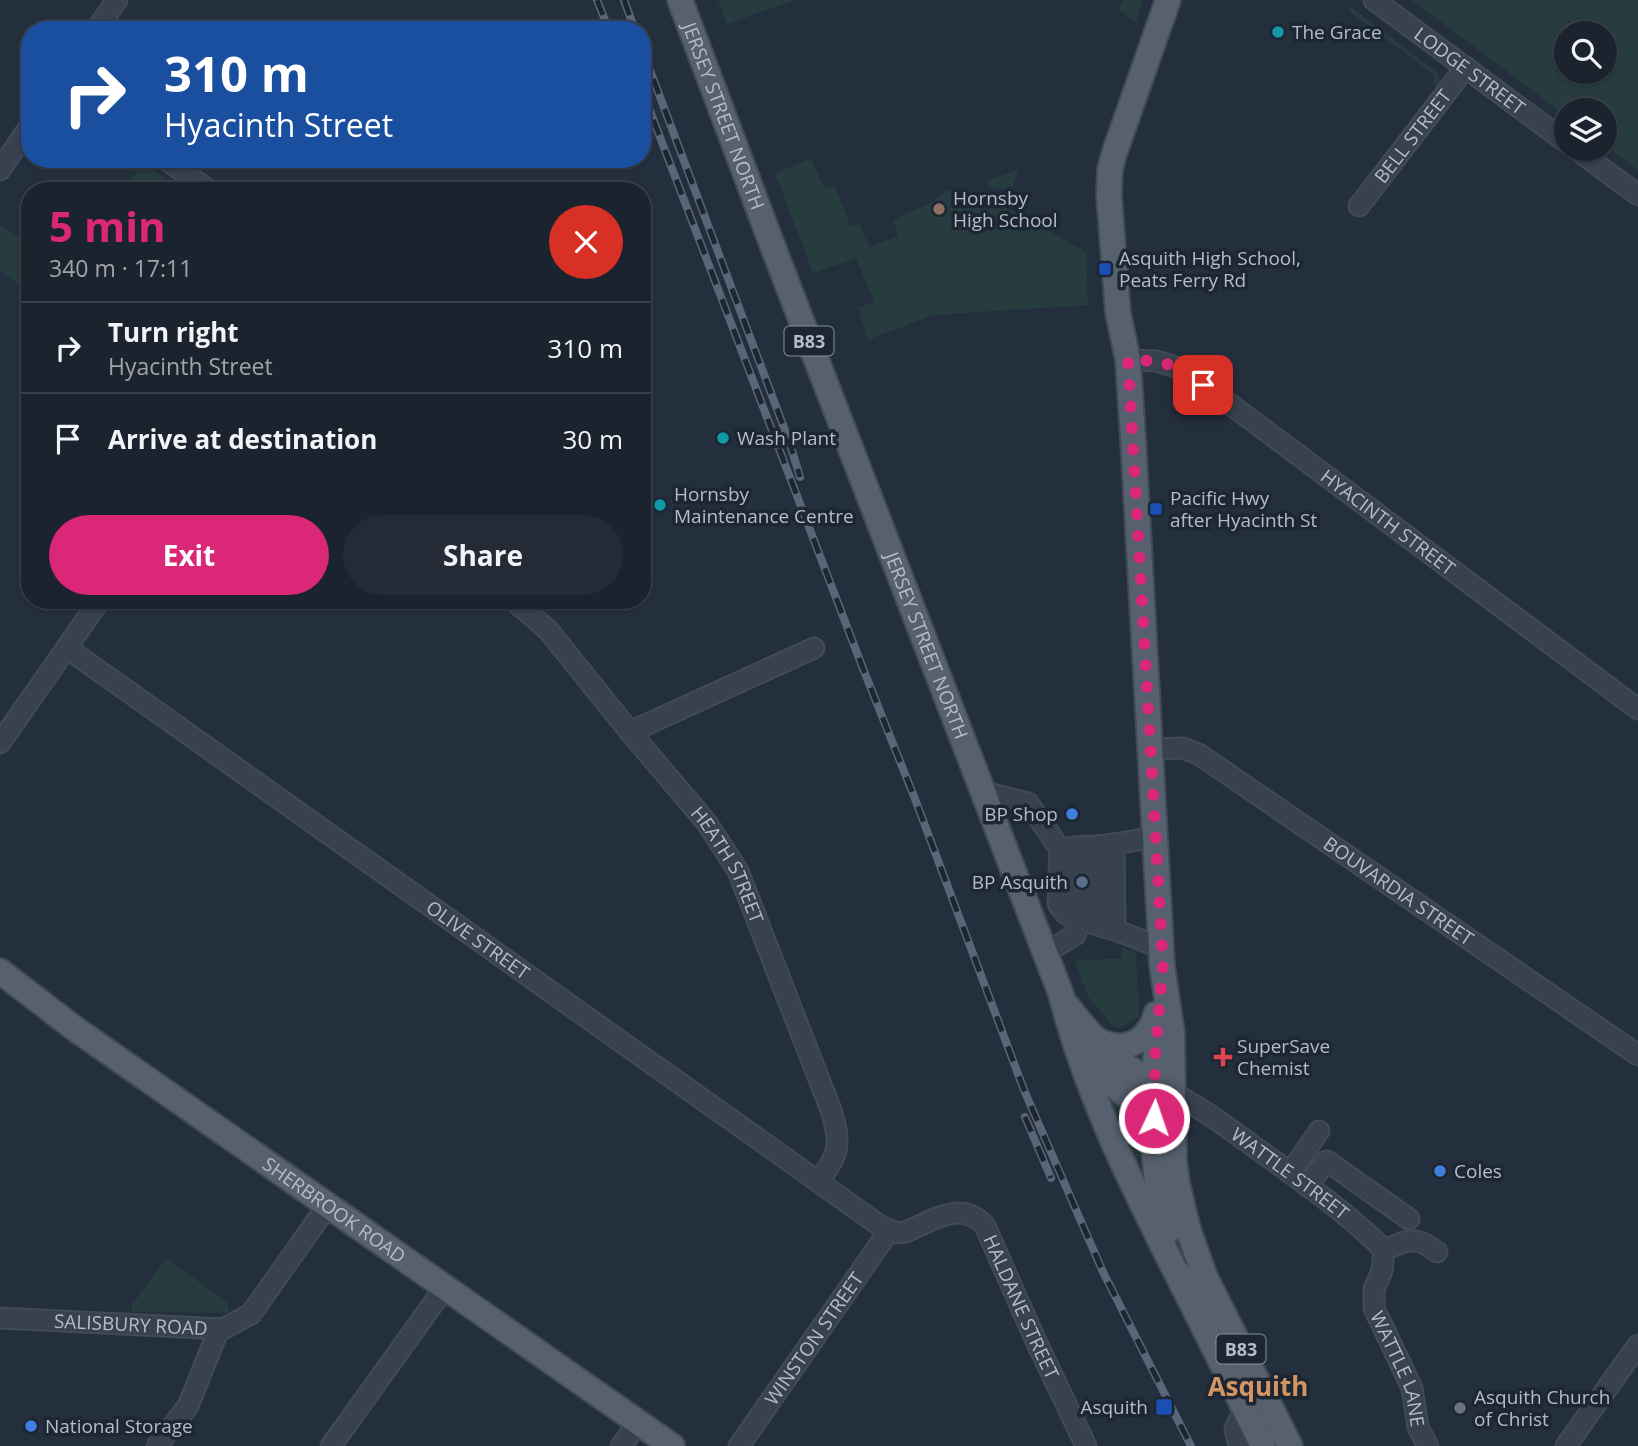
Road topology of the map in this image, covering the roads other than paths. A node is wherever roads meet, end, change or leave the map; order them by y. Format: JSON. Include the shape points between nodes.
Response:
{"nodes":[{"id":1,"x":117,"y":0,"type":"edge"},
{"id":2,"x":680,"y":0,"type":"edge"},
{"id":3,"x":1168,"y":0,"type":"edge"},
{"id":4,"x":1184,"y":0,"type":"edge"},
{"id":5,"x":1374,"y":0,"type":"edge"},
{"id":6,"x":102,"y":21,"type":"edge"},
{"id":7,"x":1466,"y":67,"type":"junction"},
{"id":8,"x":1554,"y":133,"type":"edge"},
{"id":9,"x":21,"y":139,"type":"edge"},
{"id":10,"x":1592,"y":161,"type":"edge"},
{"id":11,"x":178,"y":168,"type":"edge"},
{"id":12,"x":0,"y":170,"type":"edge"},
{"id":13,"x":197,"y":182,"type":"edge"},
{"id":14,"x":1638,"y":195,"type":"edge"},
{"id":15,"x":1359,"y":206,"type":"dead end"},
{"id":16,"x":1128,"y":360,"type":"junction"},
{"id":17,"x":94,"y":609,"type":"edge"},
{"id":18,"x":529,"y":609,"type":"edge"},
{"id":19,"x":67,"y":648,"type":"junction"},
{"id":20,"x":814,"y":648,"type":"dead end"},
{"id":21,"x":1638,"y":709,"type":"edge"},
{"id":22,"x":630,"y":732,"type":"junction"},
{"id":23,"x":0,"y":743,"type":"edge"},
{"id":24,"x":1150,"y":749,"type":"junction"},
{"id":25,"x":984,"y":792,"type":"junction"},
{"id":26,"x":1155,"y":837,"type":"junction"},
{"id":27,"x":1087,"y":846,"type":"junction"},
{"id":28,"x":1097,"y":925,"type":"junction"},
{"id":29,"x":1045,"y":953,"type":"junction"},
{"id":30,"x":1162,"y":957,"type":"junction"},
{"id":31,"x":0,"y":971,"type":"edge"},
{"id":32,"x":1160,"y":1000,"type":"junction"},
{"id":33,"x":1081,"y":1033,"type":"junction"},
{"id":34,"x":1638,"y":1055,"type":"edge"},
{"id":35,"x":1170,"y":1099,"type":"junction"},
{"id":36,"x":1319,"y":1131,"type":"dead end"},
{"id":37,"x":1290,"y":1173,"type":"junction"},
{"id":38,"x":819,"y":1181,"type":"junction"},
{"id":39,"x":1307,"y":1186,"type":"junction"},
{"id":40,"x":328,"y":1205,"type":"junction"},
{"id":41,"x":1409,"y":1219,"type":"dead end"},
{"id":42,"x":889,"y":1231,"type":"junction"},
{"id":43,"x":1384,"y":1250,"type":"junction"},
{"id":44,"x":1437,"y":1252,"type":"dead end"},
{"id":45,"x":446,"y":1286,"type":"junction"},
{"id":46,"x":1184,"y":1288,"type":"junction"},
{"id":47,"x":0,"y":1318,"type":"edge"},
{"id":48,"x":219,"y":1329,"type":"junction"},
{"id":49,"x":1638,"y":1345,"type":"edge"},
{"id":50,"x":1254,"y":1403,"type":"junction"},
{"id":51,"x":639,"y":1422,"type":"junction"},
{"id":52,"x":1569,"y":1445,"type":"edge"},
{"id":53,"x":157,"y":1446,"type":"edge"},
{"id":54,"x":331,"y":1446,"type":"edge"},
{"id":55,"x":621,"y":1446,"type":"edge"},
{"id":56,"x":672,"y":1446,"type":"edge"},
{"id":57,"x":739,"y":1446,"type":"edge"},
{"id":58,"x":1086,"y":1446,"type":"edge"},
{"id":59,"x":1239,"y":1446,"type":"edge"},
{"id":60,"x":1264,"y":1446,"type":"edge"},
{"id":61,"x":1290,"y":1446,"type":"edge"},
{"id":62,"x":1428,"y":1446,"type":"edge"}],
"edges":[{"from":1,"to":6,"type":"street"},
{"from":2,"to":25,"type":"main road","name":"JERSEY STREET NORTH","number":"B83"},
{"from":3,"to":16,"type":"main road","via":[[1110,169],[1118,313]]},
{"from":4,"to":16,"type":"main road","via":[[1126,176],[1134,320]]},
{"from":5,"to":7,"type":"street","name":"LODGE STREET"},
{"from":7,"to":8,"type":"street","name":"LODGE STREET"},
{"from":7,"to":15,"type":"street","name":"BELL STREET"},
{"from":9,"to":12,"type":"street"},
{"from":10,"to":14,"type":"street"},
{"from":11,"to":13,"type":"street"},
{"from":16,"to":21,"type":"street","name":"HYACINTH STREET","via":[[1156,361],[1183,369]]},
{"from":16,"to":24,"type":"main road"},
{"from":17,"to":19,"type":"street"},
{"from":18,"to":22,"type":"street","name":"HEATH STREET"},
{"from":19,"to":23,"type":"street"},
{"from":19,"to":38,"type":"street","name":"OLIVE STREET"},
{"from":20,"to":22,"type":"street"},
{"from":22,"to":38,"type":"street","name":"HEATH STREET","via":[[707,824],[738,872],[838,1133],[836,1155]]},
{"from":24,"to":26,"type":"main road"},
{"from":24,"to":34,"type":"street","name":"BOUVARDIA STREET","via":[[1183,748],[1200,755]]},
{"from":25,"to":27,"type":"street","via":[[1028,803]]},
{"from":25,"to":29,"type":"main road","name":"JERSEY STREET NORTH","number":"B83"},
{"from":26,"to":27,"type":"street"},
{"from":26,"to":30,"type":"main road"},
{"from":27,"to":28,"type":"street"},
{"from":27,"to":28,"type":"street"},
{"from":28,"to":29,"type":"street"},
{"from":28,"to":30,"type":"street"},
{"from":29,"to":33,"type":"main road","name":"JERSEY STREET NORTH","number":"B83"},
{"from":30,"to":32,"type":"main road"},
{"from":30,"to":35,"type":"main road","via":[[1172,1032]]},
{"from":31,"to":40,"type":"main road","name":"SHERBROOK ROAD"},
{"from":32,"to":33,"type":"main road","via":[[1151,1028],[1133,1045],[1102,1043]]},
{"from":32,"to":35,"type":"main road"},
{"from":33,"to":35,"type":"main road","number":"B83","via":[[1089,1059],[1116,1087],[1134,1100]]},
{"from":33,"to":46,"type":"main road","name":"JERSEY STREET NORTH","number":"B83","via":[[1093,1094]]},
{"from":35,"to":37,"type":"street","name":"WATTLE STREET","via":[[1200,1107]]},
{"from":35,"to":46,"type":"main road","number":"B83","via":[[1153,1153],[1158,1196]]},
{"from":35,"to":50,"type":"main road","number":"B83","via":[[1177,1183],[1194,1251]]},
{"from":36,"to":37,"type":"street"},
{"from":37,"to":39,"type":"street","name":"WATTLE STREET"},
{"from":38,"to":42,"type":"street","name":"OLIVE STREET"},
{"from":39,"to":41,"type":"street","via":[[1327,1161]]},
{"from":39,"to":43,"type":"street","name":"WATTLE STREET"},
{"from":40,"to":45,"type":"main road","name":"SHERBROOK ROAD"},
{"from":40,"to":48,"type":"street","name":"SALISBURY ROAD","via":[[251,1314]]},
{"from":42,"to":57,"type":"street","name":"WINSTON STREET"},
{"from":42,"to":58,"type":"street","name":"HALDANE STREET","via":[[905,1232],[954,1212],[980,1220]]},
{"from":43,"to":44,"type":"street","via":[[1423,1241]]},
{"from":43,"to":62,"type":"street","name":"WATTLE LANE","via":[[1374,1308],[1412,1388],[1418,1427]]},
{"from":45,"to":51,"type":"main road","name":"SHERBROOK ROAD"},
{"from":45,"to":54,"type":"street"},
{"from":46,"to":50,"type":"main road","number":"B83"},
{"from":47,"to":48,"type":"street","name":"SALISBURY ROAD"},
{"from":48,"to":53,"type":"street","via":[[188,1406]]},
{"from":49,"to":52,"type":"street"},
{"from":50,"to":59,"type":"street","via":[[1235,1429]]},
{"from":50,"to":60,"type":"main road","number":"B83"},
{"from":50,"to":61,"type":"main road","number":"B83"},
{"from":51,"to":55,"type":"street"},
{"from":51,"to":56,"type":"main road","name":"SHERBROOK ROAD"}]}
